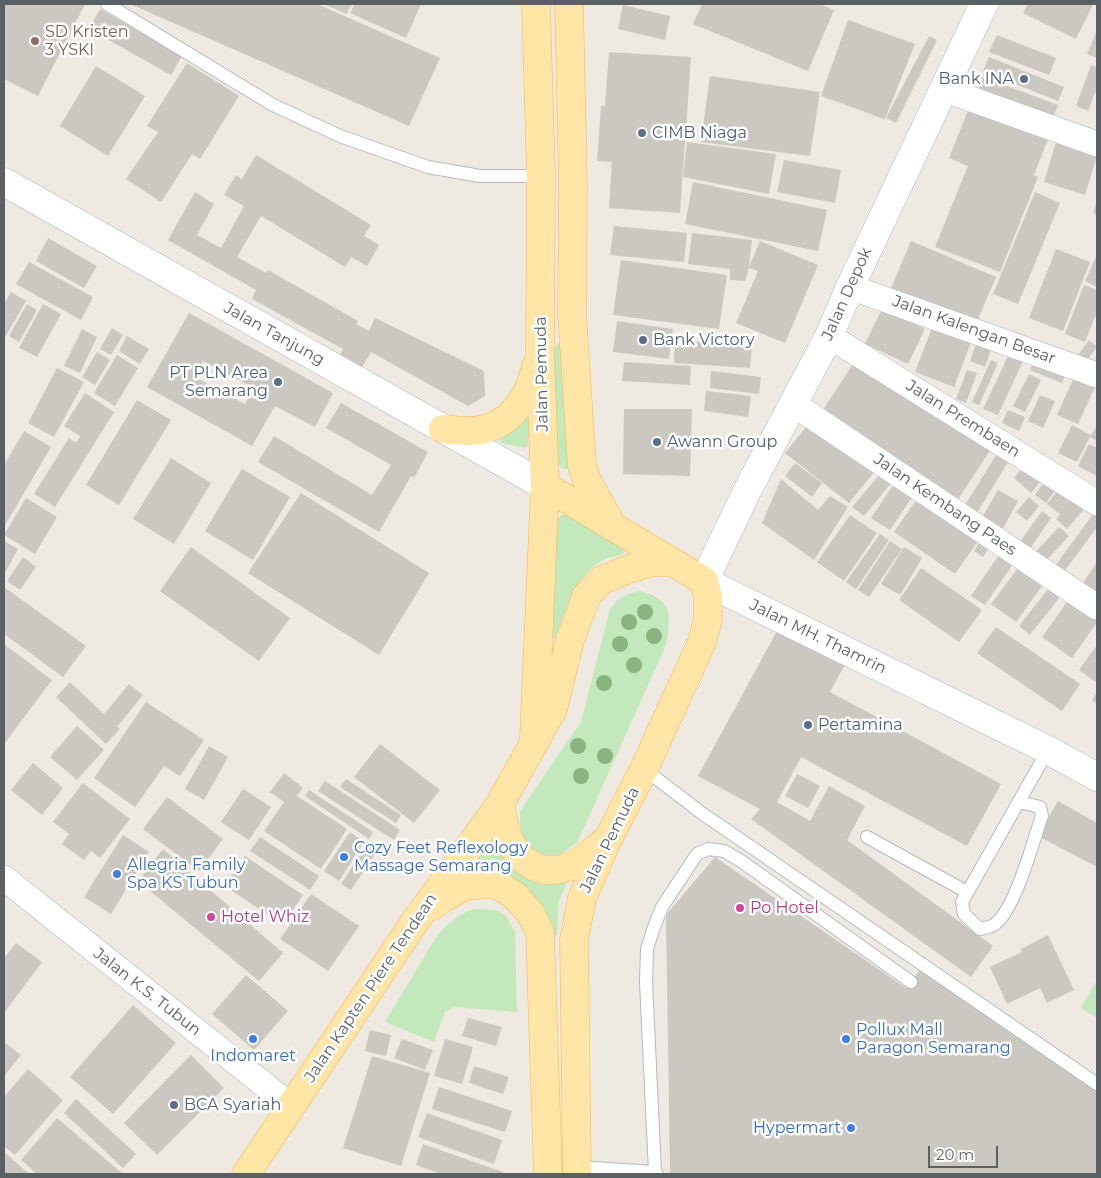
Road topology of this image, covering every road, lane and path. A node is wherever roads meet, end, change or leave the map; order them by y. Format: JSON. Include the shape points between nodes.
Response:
{"nodes":[{"id":1,"x":107,"y":4,"type":"edge"},
{"id":2,"x":536,"y":4,"type":"edge"},
{"id":3,"x":569,"y":4,"type":"edge"},
{"id":4,"x":984,"y":4,"type":"edge"},
{"id":5,"x":943,"y":89,"type":"junction"},
{"id":6,"x":1097,"y":144,"type":"edge"},
{"id":7,"x":540,"y":176,"type":"junction"},
{"id":8,"x":4,"y":182,"type":"edge"},
{"id":9,"x":850,"y":287,"type":"junction"},
{"id":10,"x":829,"y":336,"type":"junction"},
{"id":11,"x":540,"y":352,"type":"junction"},
{"id":12,"x":1097,"y":375,"type":"edge"},
{"id":13,"x":792,"y":403,"type":"junction"},
{"id":14,"x":443,"y":429,"type":"junction"},
{"id":15,"x":545,"y":486,"type":"junction"},
{"id":16,"x":1097,"y":503,"type":"edge"},
{"id":17,"x":612,"y":526,"type":"junction"},
{"id":18,"x":672,"y":562,"type":"junction"},
{"id":19,"x":704,"y":581,"type":"junction"},
{"id":20,"x":1097,"y":607,"type":"edge"},
{"id":21,"x":534,"y":744,"type":"junction"},
{"id":22,"x":1048,"y":750,"type":"junction"},
{"id":23,"x":644,"y":769,"type":"junction"},
{"id":24,"x":1096,"y":772,"type":"edge"},
{"id":25,"x":1019,"y":802,"type":"junction"},
{"id":26,"x":500,"y":804,"type":"junction"},
{"id":27,"x":867,"y":837,"type":"dead end"},
{"id":28,"x":607,"y":841,"type":"junction"},
{"id":29,"x":4,"y":878,"type":"edge"},
{"id":30,"x":967,"y":892,"type":"junction"},
{"id":31,"x":412,"y":926,"type":"junction"},
{"id":32,"x":911,"y":982,"type":"dead end"},
{"id":33,"x":1097,"y":1084,"type":"edge"},
{"id":34,"x":291,"y":1106,"type":"junction"},
{"id":35,"x":577,"y":1171,"type":"edge"},
{"id":36,"x":656,"y":1173,"type":"edge"},
{"id":37,"x":246,"y":1174,"type":"edge"},
{"id":38,"x":548,"y":1174,"type":"edge"}],
"edges":[{"from":1,"to":7,"type":"lane","via":[[273,105],[340,136],[428,167],[480,176]]},
{"from":2,"to":7,"type":"main road","name":"Jalan Pemuda"},
{"from":3,"to":17,"type":"main road","name":"Jalan Pemuda","via":[[572,315],[582,465],[596,500]]},
{"from":4,"to":5,"type":"main road","name":"Jalan Depok"},
{"from":5,"to":6,"type":"street"},
{"from":5,"to":9,"type":"main road","name":"Jalan Depok"},
{"from":7,"to":11,"type":"main road","name":"Jalan Pemuda"},
{"from":8,"to":14,"type":"main road","name":"Jalan Tanjung"},
{"from":9,"to":10,"type":"main road","name":"Jalan Depok"},
{"from":9,"to":12,"type":"street","name":"Jalan Kalengan Besar"},
{"from":10,"to":13,"type":"main road","name":"Jalan Depok"},
{"from":10,"to":16,"type":"street","name":"Jalan Prembaen"},
{"from":11,"to":14,"type":"main road","via":[[532,381],[510,417],[490,428],[471,431]]},
{"from":11,"to":15,"type":"main road","name":"Jalan Pemuda"},
{"from":13,"to":19,"type":"main road","name":"Jalan Depok"},
{"from":13,"to":20,"type":"street","name":"Jalan Kembang Paes"},
{"from":14,"to":15,"type":"main road","name":"Jalan Tanjung"},
{"from":15,"to":17,"type":"main road","name":"Jalan MH. Thamrin"},
{"from":15,"to":21,"type":"main road","name":"Jalan Pemuda"},
{"from":17,"to":18,"type":"main road","name":"Jalan MH. Thamrin"},
{"from":18,"to":19,"type":"main road","name":"Jalan MH. Thamrin"},
{"from":18,"to":21,"type":"main road","name":"Jalan Pemuda","via":[[653,562],[629,569],[602,580],[587,595],[570,640],[553,709]]},
{"from":19,"to":22,"type":"main road","name":"Jalan MH. Thamrin"},
{"from":19,"to":23,"type":"main road","name":"Jalan Pemuda","via":[[708,620],[702,642]]},
{"from":21,"to":26,"type":"main road","name":"Jalan Pemuda"},
{"from":22,"to":24,"type":"main road","name":"Jalan MH. Thamrin"},
{"from":22,"to":25,"type":"lane"},
{"from":23,"to":28,"type":"main road","name":"Jalan Pemuda"},
{"from":23,"to":33,"type":"lane","via":[[704,814]]},
{"from":25,"to":30,"type":"lane"},
{"from":25,"to":30,"type":"lane","via":[[1040,808],[1042,816],[1013,898],[996,923],[980,929],[964,914],[962,902]]},
{"from":26,"to":28,"type":"main road","via":[[508,836],[516,852],[526,864],[546,871],[572,866]]},
{"from":26,"to":31,"type":"main road","name":"Jalan Kapten Piere Tendean"},
{"from":27,"to":30,"type":"lane"},
{"from":28,"to":35,"type":"main road","name":"Jalan Pemuda","via":[[582,898],[574,940]]},
{"from":29,"to":34,"type":"street","name":"Jalan K.S. Tubun"},
{"from":31,"to":34,"type":"main road","name":"Jalan Kapten Piere Tendean"},
{"from":31,"to":38,"type":"main road","via":[[440,900],[465,886],[495,883],[515,896],[531,914],[540,933]]},
{"from":32,"to":36,"type":"lane","via":[[741,861],[724,852],[708,849],[697,854],[662,907],[647,949]]},
{"from":34,"to":37,"type":"main road","name":"Jalan Kapten Piere Tendean"},
{"from":35,"to":36,"type":"lane"}]}
